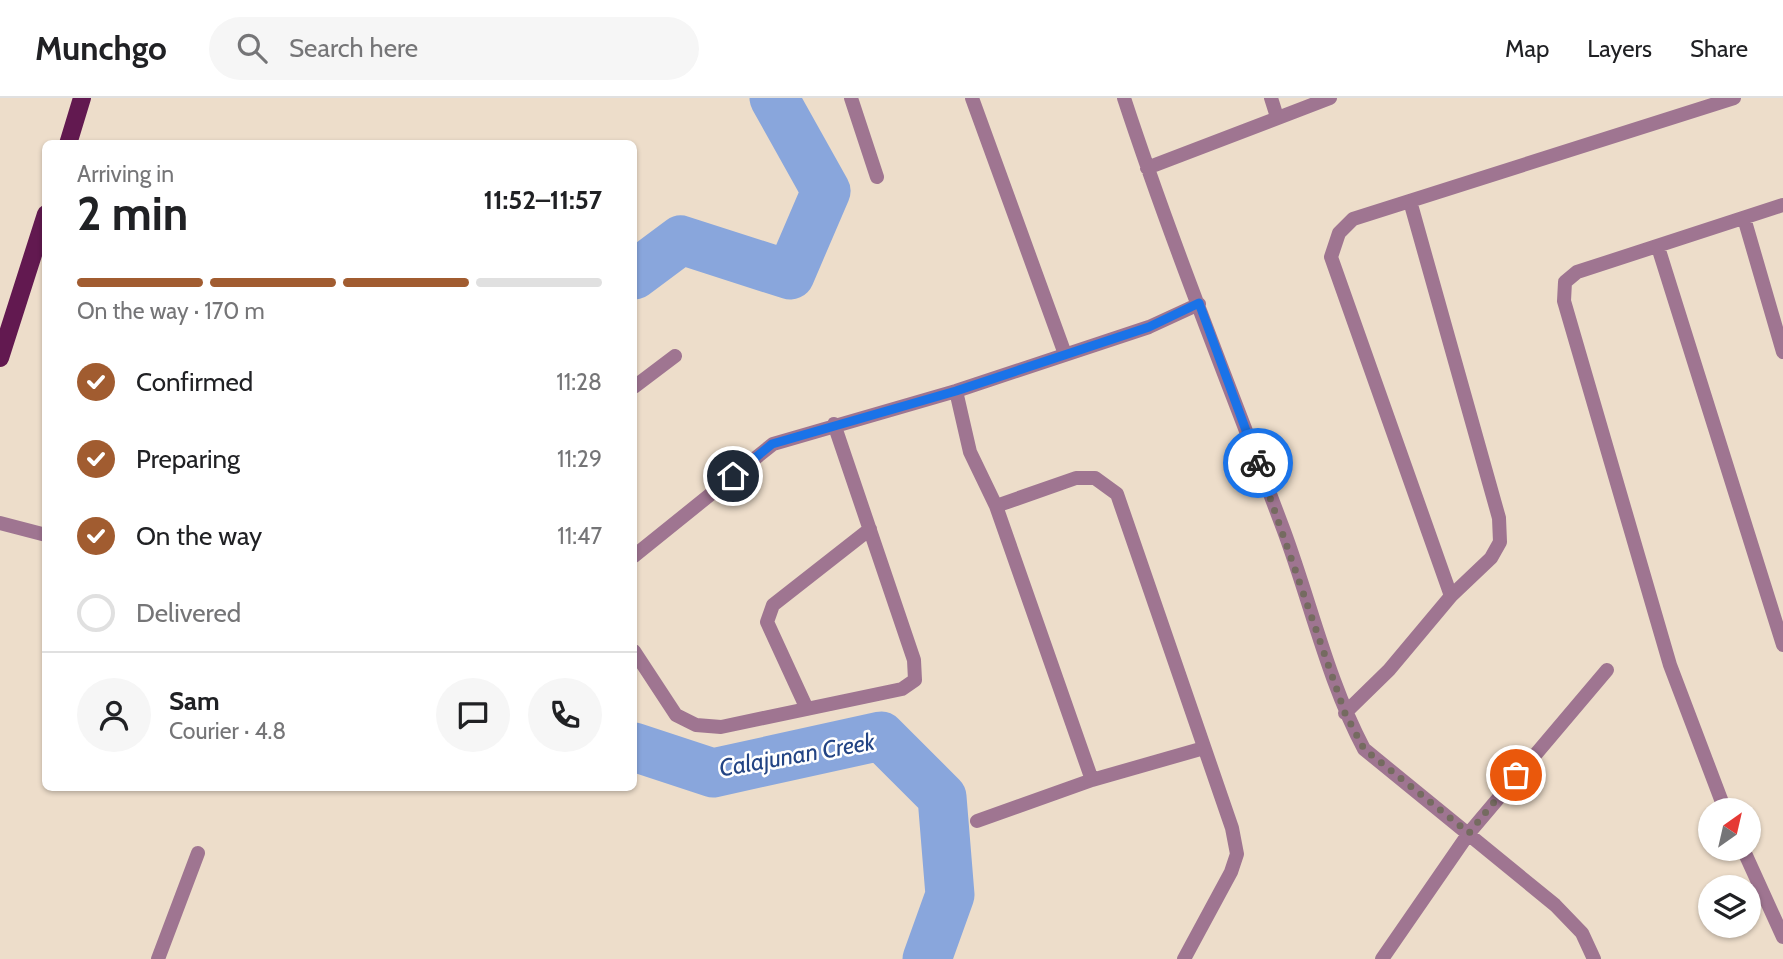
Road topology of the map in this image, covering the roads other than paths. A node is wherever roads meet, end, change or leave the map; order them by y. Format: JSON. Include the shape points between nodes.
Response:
{"nodes":[{"id":1,"x":82,"y":98,"type":"edge"},
{"id":2,"x":851,"y":98,"type":"edge"},
{"id":3,"x":972,"y":98,"type":"edge"},
{"id":4,"x":1124,"y":98,"type":"edge"},
{"id":5,"x":1271,"y":98,"type":"edge"},
{"id":6,"x":1330,"y":98,"type":"edge"},
{"id":7,"x":1734,"y":98,"type":"edge"},
{"id":8,"x":1277,"y":117,"type":"junction"},
{"id":9,"x":69,"y":140,"type":"edge"},
{"id":10,"x":1147,"y":168,"type":"junction"},
{"id":11,"x":877,"y":177,"type":"dead end"},
{"id":12,"x":1410,"y":201,"type":"junction"},
{"id":13,"x":1783,"y":205,"type":"edge"},
{"id":14,"x":1744,"y":218,"type":"junction"},
{"id":15,"x":42,"y":227,"type":"edge"},
{"id":16,"x":1658,"y":247,"type":"junction"},
{"id":17,"x":1199,"y":303,"type":"junction"},
{"id":18,"x":1783,"y":352,"type":"edge"},
{"id":19,"x":1065,"y":354,"type":"junction"},
{"id":20,"x":675,"y":356,"type":"dead end"},
{"id":21,"x":0,"y":358,"type":"edge"},
{"id":22,"x":637,"y":385,"type":"edge"},
{"id":23,"x":956,"y":391,"type":"junction"},
{"id":24,"x":834,"y":424,"type":"junction"},
{"id":25,"x":996,"y":506,"type":"junction"},
{"id":26,"x":0,"y":523,"type":"edge"},
{"id":27,"x":870,"y":529,"type":"junction"},
{"id":28,"x":42,"y":534,"type":"edge"},
{"id":29,"x":637,"y":553,"type":"edge"},
{"id":30,"x":1451,"y":596,"type":"junction"},
{"id":31,"x":1783,"y":645,"type":"edge"},
{"id":32,"x":637,"y":656,"type":"edge"},
{"id":33,"x":1607,"y":670,"type":"dead end"},
{"id":34,"x":807,"y":709,"type":"junction"},
{"id":35,"x":1345,"y":713,"type":"junction"},
{"id":36,"x":1204,"y":748,"type":"junction"},
{"id":37,"x":1092,"y":780,"type":"junction"},
{"id":38,"x":1720,"y":798,"type":"edge"},
{"id":39,"x":977,"y":821,"type":"dead end"},
{"id":40,"x":1469,"y":833,"type":"junction"},
{"id":41,"x":198,"y":853,"type":"dead end"},
{"id":42,"x":1750,"y":861,"type":"edge"},
{"id":43,"x":1778,"y":909,"type":"edge"},
{"id":44,"x":1783,"y":937,"type":"edge"},
{"id":45,"x":158,"y":959,"type":"edge"},
{"id":46,"x":1184,"y":959,"type":"edge"},
{"id":47,"x":1382,"y":959,"type":"edge"},
{"id":48,"x":1594,"y":959,"type":"edge"}],
"edges":[{"from":1,"to":9,"type":"main road"},
{"from":2,"to":11,"type":"street"},
{"from":3,"to":19,"type":"street"},
{"from":4,"to":10,"type":"street"},
{"from":5,"to":8,"type":"street"},
{"from":6,"to":8,"type":"street"},
{"from":7,"to":12,"type":"street"},
{"from":8,"to":10,"type":"street"},
{"from":10,"to":17,"type":"street"},
{"from":12,"to":30,"type":"street","via":[[1499,518],[1500,542],[1491,558]]},
{"from":12,"to":30,"type":"street","via":[[1353,219],[1339,233],[1331,257]]},
{"from":13,"to":14,"type":"street"},
{"from":14,"to":16,"type":"street"},
{"from":14,"to":18,"type":"street"},
{"from":15,"to":21,"type":"main road"},
{"from":16,"to":31,"type":"street"},
{"from":16,"to":38,"type":"street","via":[[1577,272],[1566,282],[1564,301],[1670,666]]},
{"from":17,"to":19,"type":"street","via":[[1149,327]]},
{"from":17,"to":35,"type":"street"},
{"from":19,"to":23,"type":"street"},
{"from":20,"to":22,"type":"street"},
{"from":23,"to":24,"type":"street"},
{"from":23,"to":25,"type":"street","via":[[970,452]]},
{"from":24,"to":27,"type":"street"},
{"from":24,"to":29,"type":"street","via":[[772,444]]},
{"from":25,"to":36,"type":"street","via":[[1076,478],[1095,478],[1117,494]]},
{"from":25,"to":37,"type":"street"},
{"from":26,"to":28,"type":"street"},
{"from":27,"to":34,"type":"street","via":[[773,605],[767,622]]},
{"from":27,"to":34,"type":"street","via":[[914,660],[915,680],[902,689]]},
{"from":30,"to":35,"type":"street","via":[[1389,670]]},
{"from":32,"to":34,"type":"street","via":[[676,715],[696,725],[721,727]]},
{"from":33,"to":40,"type":"street"},
{"from":35,"to":40,"type":"street","via":[[1364,749]]},
{"from":36,"to":37,"type":"street"},
{"from":36,"to":46,"type":"street","via":[[1237,854]]},
{"from":37,"to":39,"type":"street"},
{"from":40,"to":47,"type":"street"},
{"from":40,"to":48,"type":"street","via":[[1583,933]]},
{"from":41,"to":45,"type":"street"},
{"from":42,"to":43,"type":"street"},
{"from":43,"to":44,"type":"street"}]}
